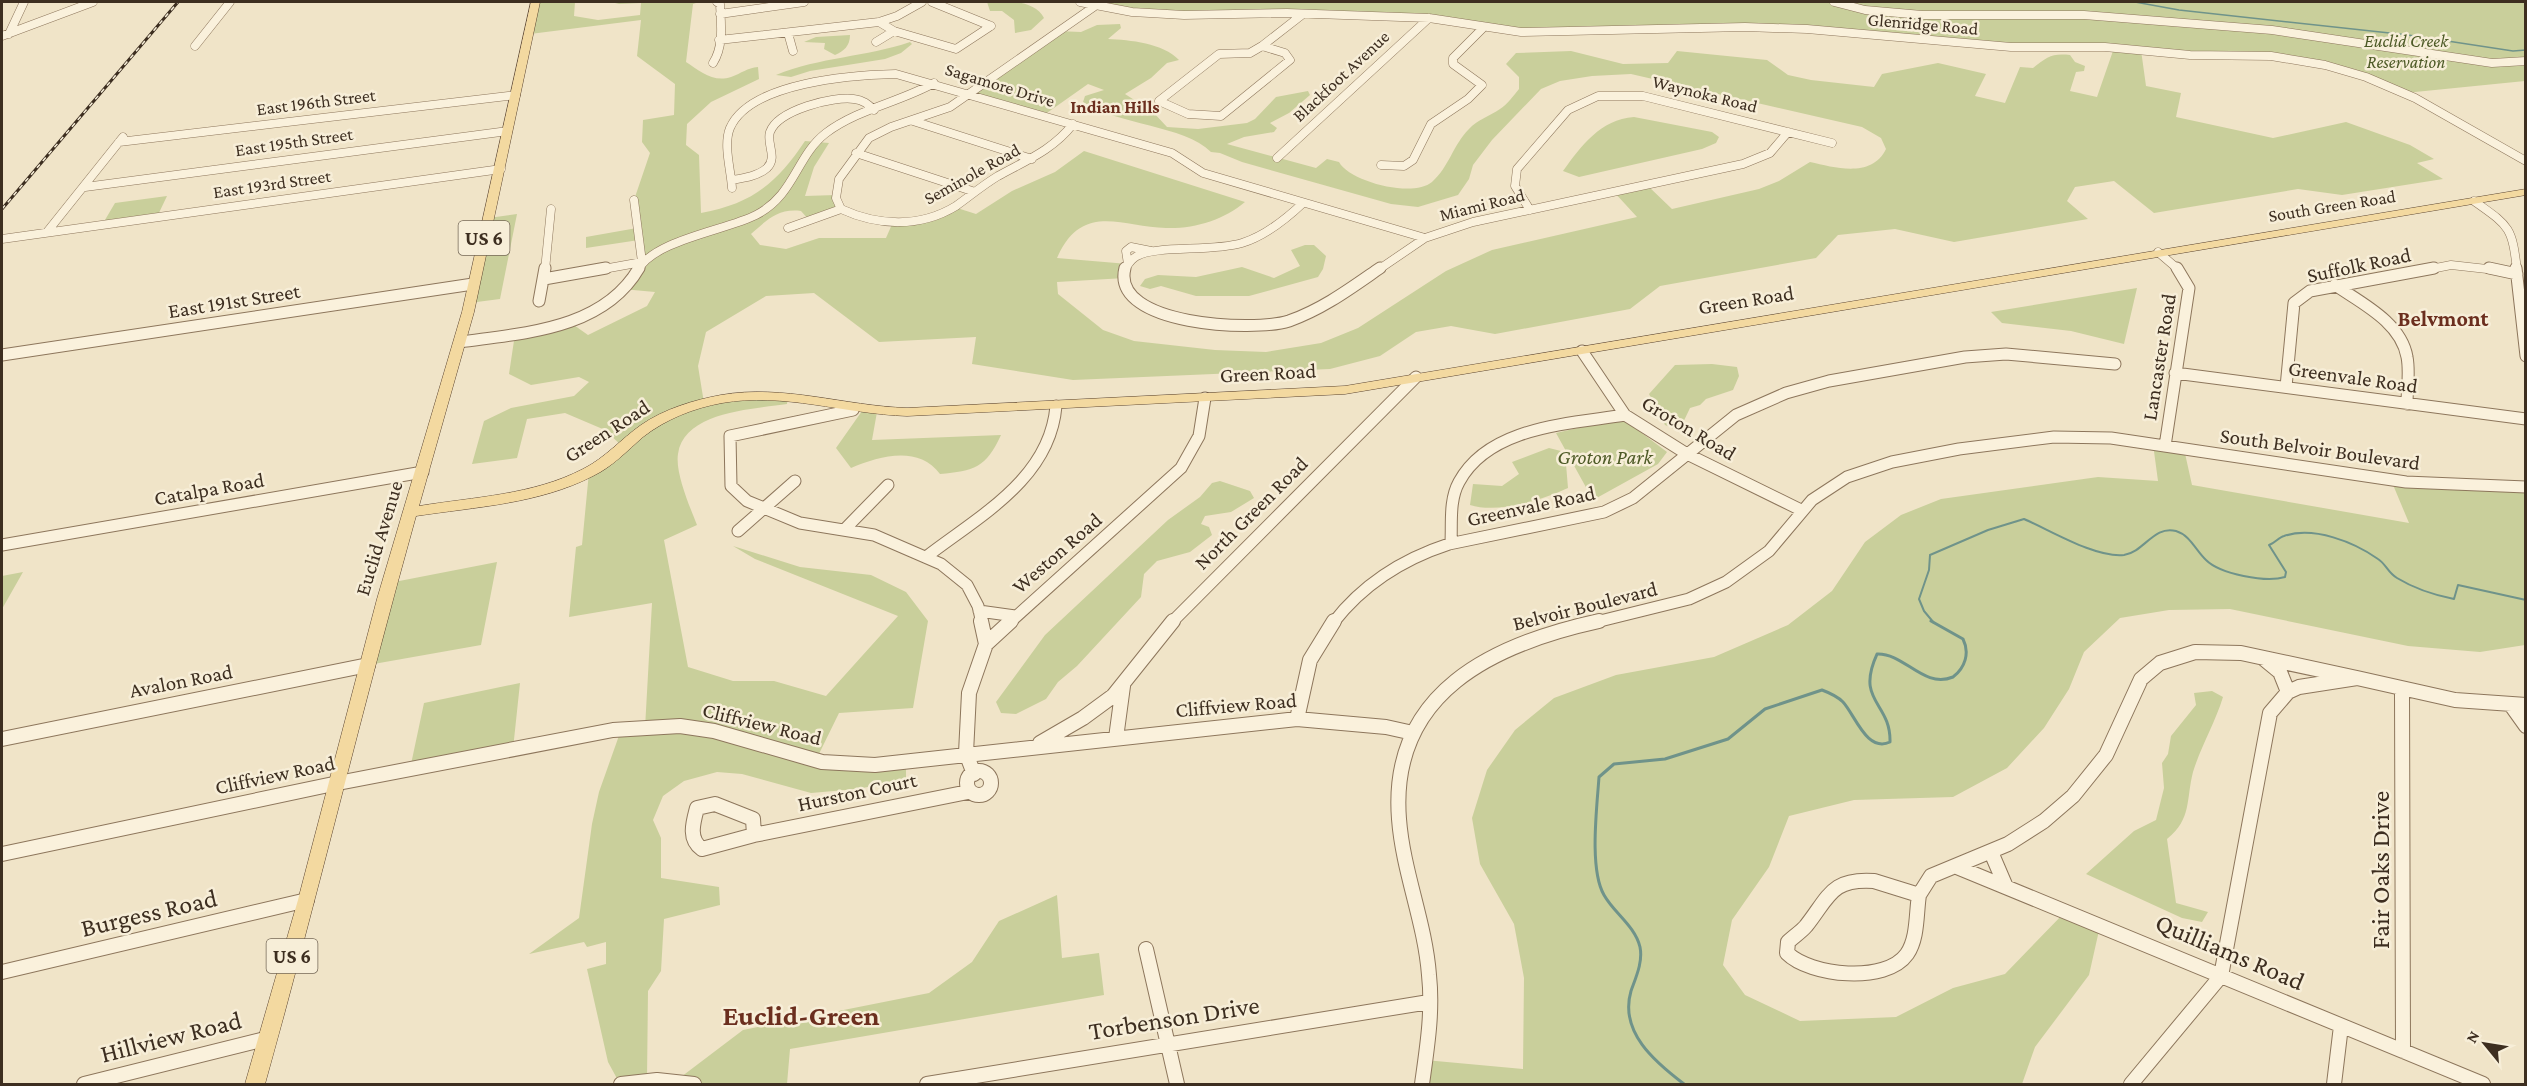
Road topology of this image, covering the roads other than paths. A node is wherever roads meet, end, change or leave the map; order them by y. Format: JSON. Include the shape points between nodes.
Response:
{"nodes":[{"id":1,"x":24,"y":2,"type":"edge"},
{"id":2,"x":93,"y":2,"type":"edge"},
{"id":3,"x":230,"y":2,"type":"edge"},
{"id":4,"x":535,"y":2,"type":"edge"},
{"id":5,"x":717,"y":2,"type":"edge"},
{"id":6,"x":804,"y":2,"type":"edge"},
{"id":7,"x":922,"y":2,"type":"edge"},
{"id":8,"x":932,"y":2,"type":"edge"},
{"id":9,"x":1080,"y":2,"type":"edge"},
{"id":10,"x":1834,"y":2,"type":"edge"},
{"id":11,"x":1095,"y":6,"type":"junction"},
{"id":12,"x":720,"y":14,"type":"junction"},
{"id":13,"x":1303,"y":14,"type":"junction"},
{"id":14,"x":1429,"y":18,"type":"junction"},
{"id":15,"x":879,"y":22,"type":"junction"},
{"id":16,"x":1483,"y":28,"type":"junction"},
{"id":17,"x":894,"y":31,"type":"junction"},
{"id":18,"x":788,"y":33,"type":"junction"},
{"id":19,"x":5,"y":35,"type":"edge"},
{"id":20,"x":719,"y":40,"type":"junction"},
{"id":21,"x":876,"y":42,"type":"dead end"},
{"id":22,"x":195,"y":46,"type":"dead end"},
{"id":23,"x":1262,"y":46,"type":"junction"},
{"id":24,"x":793,"y":51,"type":"dead end"},
{"id":25,"x":2526,"y":61,"type":"edge"},
{"id":26,"x":713,"y":63,"type":"dead end"},
{"id":27,"x":934,"y":83,"type":"junction"},
{"id":28,"x":968,"y":93,"type":"junction"},
{"id":29,"x":516,"y":95,"type":"junction"},
{"id":30,"x":874,"y":110,"type":"junction"},
{"id":31,"x":912,"y":121,"type":"junction"},
{"id":32,"x":1073,"y":124,"type":"junction"},
{"id":33,"x":508,"y":131,"type":"junction"},
{"id":34,"x":1788,"y":132,"type":"junction"},
{"id":35,"x":1833,"y":142,"type":"dead end"},
{"id":36,"x":856,"y":153,"type":"junction"},
{"id":37,"x":1276,"y":158,"type":"dead end"},
{"id":38,"x":1032,"y":159,"type":"junction"},
{"id":39,"x":2526,"y":161,"type":"edge"},
{"id":40,"x":1381,"y":165,"type":"dead end"},
{"id":41,"x":501,"y":169,"type":"junction"},
{"id":42,"x":85,"y":187,"type":"junction"},
{"id":43,"x":972,"y":191,"type":"junction"},
{"id":44,"x":2526,"y":192,"type":"edge"},
{"id":45,"x":634,"y":200,"type":"dead end"},
{"id":46,"x":2474,"y":201,"type":"junction"},
{"id":47,"x":1303,"y":203,"type":"junction"},
{"id":48,"x":551,"y":208,"type":"dead end"},
{"id":49,"x":841,"y":209,"type":"junction"},
{"id":50,"x":1530,"y":210,"type":"junction"},
{"id":51,"x":788,"y":228,"type":"dead end"},
{"id":52,"x":47,"y":232,"type":"junction"},
{"id":53,"x":1425,"y":238,"type":"junction"},
{"id":54,"x":2,"y":239,"type":"edge"},
{"id":55,"x":2158,"y":252,"type":"junction"},
{"id":56,"x":2145,"y":255,"type":"joint"},
{"id":57,"x":642,"y":262,"type":"junction"},
{"id":58,"x":2517,"y":274,"type":"junction"},
{"id":59,"x":544,"y":279,"type":"junction"},
{"id":60,"x":473,"y":284,"type":"junction"},
{"id":61,"x":2335,"y":285,"type":"junction"},
{"id":62,"x":539,"y":301,"type":"dead end"},
{"id":63,"x":460,"y":342,"type":"junction"},
{"id":64,"x":1582,"y":351,"type":"junction"},
{"id":65,"x":2,"y":355,"type":"edge"},
{"id":66,"x":2526,"y":356,"type":"edge"},
{"id":67,"x":2115,"y":364,"type":"dead end"},
{"id":68,"x":2175,"y":373,"type":"junction"},
{"id":69,"x":1416,"y":377,"type":"junction"},
{"id":70,"x":2286,"y":387,"type":"junction"},
{"id":71,"x":1205,"y":398,"type":"junction"},
{"id":72,"x":2407,"y":404,"type":"junction"},
{"id":73,"x":1056,"y":406,"type":"junction"},
{"id":74,"x":853,"y":410,"type":"junction"},
{"id":75,"x":1625,"y":415,"type":"junction"},
{"id":76,"x":2526,"y":419,"type":"edge"},
{"id":77,"x":2110,"y":438,"type":"joint"},
{"id":78,"x":2165,"y":446,"type":"junction"},
{"id":79,"x":1686,"y":454,"type":"junction"},
{"id":80,"x":423,"y":472,"type":"junction"},
{"id":81,"x":795,"y":481,"type":"dead end"},
{"id":82,"x":888,"y":485,"type":"dead end"},
{"id":83,"x":2526,"y":487,"type":"edge"},
{"id":84,"x":764,"y":509,"type":"junction"},
{"id":85,"x":1802,"y":510,"type":"junction"},
{"id":86,"x":411,"y":512,"type":"junction"},
{"id":87,"x":845,"y":529,"type":"junction"},
{"id":88,"x":738,"y":531,"type":"dead end"},
{"id":89,"x":1451,"y":542,"type":"junction"},
{"id":90,"x":2,"y":545,"type":"edge"},
{"id":91,"x":926,"y":557,"type":"junction"},
{"id":92,"x":979,"y":611,"type":"junction"},
{"id":93,"x":1015,"y":616,"type":"junction"},
{"id":94,"x":986,"y":644,"type":"junction"},
{"id":95,"x":2262,"y":657,"type":"junction"},
{"id":96,"x":368,"y":665,"type":"junction"},
{"id":97,"x":2357,"y":678,"type":"junction"},
{"id":98,"x":1123,"y":686,"type":"junction"},
{"id":99,"x":2402,"y":689,"type":"junction"},
{"id":100,"x":2288,"y":692,"type":"junction"},
{"id":101,"x":2518,"y":705,"type":"edge"},
{"id":102,"x":1297,"y":719,"type":"junction"},
{"id":103,"x":2526,"y":726,"type":"edge"},
{"id":104,"x":1413,"y":733,"type":"junction"},
{"id":105,"x":1116,"y":738,"type":"junction"},
{"id":106,"x":2,"y":739,"type":"edge"},
{"id":107,"x":1036,"y":745,"type":"junction"},
{"id":108,"x":966,"y":753,"type":"junction"},
{"id":109,"x":974,"y":774,"type":"junction"},
{"id":110,"x":338,"y":783,"type":"junction"},
{"id":111,"x":969,"y":792,"type":"junction"},
{"id":112,"x":754,"y":835,"type":"dead end"},
{"id":113,"x":1991,"y":852,"type":"junction"},
{"id":114,"x":2,"y":854,"type":"edge"},
{"id":115,"x":1957,"y":867,"type":"junction"},
{"id":116,"x":2006,"y":887,"type":"junction"},
{"id":117,"x":1919,"y":895,"type":"junction"},
{"id":118,"x":307,"y":900,"type":"junction"},
{"id":119,"x":1146,"y":949,"type":"dead end"},
{"id":120,"x":2,"y":972,"type":"edge"},
{"id":121,"x":2222,"y":976,"type":"junction"},
{"id":122,"x":1429,"y":1002,"type":"junction"},
{"id":123,"x":2341,"y":1026,"type":"junction"},
{"id":124,"x":269,"y":1038,"type":"junction"},
{"id":125,"x":1169,"y":1046,"type":"junction"},
{"id":126,"x":2403,"y":1051,"type":"junction"},
{"id":127,"x":84,"y":1084,"type":"edge"},
{"id":128,"x":255,"y":1084,"type":"edge"},
{"id":129,"x":621,"y":1084,"type":"edge"},
{"id":130,"x":694,"y":1084,"type":"edge"},
{"id":131,"x":927,"y":1084,"type":"edge"},
{"id":132,"x":1177,"y":1084,"type":"edge"},
{"id":133,"x":1422,"y":1084,"type":"edge"},
{"id":134,"x":2131,"y":1084,"type":"edge"},
{"id":135,"x":2334,"y":1084,"type":"edge"},
{"id":136,"x":2483,"y":1084,"type":"edge"}],
"edges":[{"from":1,"to":19,"type":"street"},
{"from":2,"to":19,"type":"street"},
{"from":3,"to":22,"type":"street"},
{"from":4,"to":29,"type":"main road","name":"Euclid Avenue","number":"US 6"},
{"from":5,"to":12,"type":"street"},
{"from":6,"to":12,"type":"street"},
{"from":7,"to":15,"type":"street"},
{"from":8,"to":17,"type":"street","via":[[991,26],[956,49]]},
{"from":9,"to":11,"type":"street","name":"Glenridge Road"},
{"from":10,"to":25,"type":"street","via":[[1865,10],[1922,15],[2084,15],[2272,30],[2456,59]]},
{"from":11,"to":13,"type":"street","name":"Glenridge Road","via":[[1184,15]]},
{"from":11,"to":28,"type":"street"},
{"from":12,"to":20,"type":"street"},
{"from":13,"to":14,"type":"street","name":"Glenridge Road"},
{"from":13,"to":23,"type":"street"},
{"from":14,"to":16,"type":"street","name":"Glenridge Road"},
{"from":14,"to":37,"type":"street","name":"Blackfoot Avenue"},
{"from":15,"to":17,"type":"street"},
{"from":15,"to":18,"type":"street"},
{"from":16,"to":39,"type":"street","name":"Glenridge Road","via":[[1546,33],[1807,29],[2011,47],[2114,48],[2293,59],[2366,77],[2395,89]]},
{"from":16,"to":40,"type":"street","via":[[1459,51],[1453,64],[1482,85],[1431,124],[1413,160],[1404,166]]},
{"from":17,"to":21,"type":"street"},
{"from":18,"to":20,"type":"street"},
{"from":18,"to":24,"type":"street"},
{"from":20,"to":26,"type":"street","via":[[718,57]]},
{"from":23,"to":23,"type":"street","via":[[1285,53],[1290,60],[1226,114],[1206,117],[1159,101],[1224,51],[1249,54]]},
{"from":27,"to":28,"type":"street","name":"Sagamore Drive"},
{"from":27,"to":30,"type":"street"},
{"from":27,"to":30,"type":"street","name":"Sagamore Drive","via":[[908,75],[879,74],[815,83],[758,102],[742,113],[731,128],[732,184],[770,165],[770,133],[791,113],[847,99],[864,101]]},
{"from":28,"to":31,"type":"street","via":[[950,107]]},
{"from":28,"to":32,"type":"street","name":"Sagamore Drive"},
{"from":29,"to":33,"type":"main road","name":"Euclid Avenue","number":"US 6"},
{"from":29,"to":42,"type":"street","name":"East 196th Street","via":[[122,137]]},
{"from":30,"to":57,"type":"street","via":[[825,134],[788,190],[767,209]]},
{"from":31,"to":36,"type":"street","via":[[869,138]]},
{"from":31,"to":38,"type":"street"},
{"from":32,"to":38,"type":"street","name":"Seminole Road","via":[[1058,143]]},
{"from":32,"to":47,"type":"street","name":"Sagamore Drive","via":[[1172,153],[1203,173]]},
{"from":33,"to":41,"type":"main road","name":"Euclid Avenue","number":"US 6"},
{"from":33,"to":42,"type":"street","name":"East 195th Street"},
{"from":34,"to":35,"type":"street","name":"Waynoka Road"},
{"from":34,"to":50,"type":"street","name":"Miami Road","via":[[1770,153],[1743,164]]},
{"from":34,"to":50,"type":"street","name":"Waynoka Road","via":[[1626,94],[1592,96],[1570,107],[1514,175],[1516,193]]},
{"from":36,"to":43,"type":"street"},
{"from":36,"to":49,"type":"street","via":[[836,190]]},
{"from":38,"to":43,"type":"street","name":"Seminole Road"},
{"from":41,"to":52,"type":"street","name":"East 193rd Street"},
{"from":41,"to":60,"type":"main road","name":"Euclid Avenue","number":"US 6"},
{"from":42,"to":52,"type":"street"},
{"from":43,"to":49,"type":"street","name":"Seminole Road","via":[[954,207],[924,219],[876,222]]},
{"from":44,"to":46,"type":"main road","name":"South Green Road"},
{"from":45,"to":57,"type":"street"},
{"from":46,"to":55,"type":"main road","name":"South Green Road"},
{"from":46,"to":58,"type":"street","via":[[2510,229]]},
{"from":47,"to":53,"type":"street","name":"Sagamore Drive"},
{"from":47,"to":53,"type":"street","name":"Miami Road","via":[[1282,224],[1243,243],[1208,250],[1152,251],[1131,247],[1126,251],[1129,262],[1124,270],[1125,285],[1140,304],[1153,312],[1188,321],[1276,323],[1312,313]]},
{"from":48,"to":59,"type":"street"},
{"from":49,"to":51,"type":"street"},
{"from":50,"to":53,"type":"street","name":"Miami Road"},
{"from":52,"to":54,"type":"street","name":"East 193rd Street"},
{"from":55,"to":56,"type":"main road","name":"South Green Road"},
{"from":55,"to":68,"type":"street","name":"Lancaster Road","via":[[2182,272],[2189,288]]},
{"from":56,"to":64,"type":"main road","name":"Green Road"},
{"from":57,"to":59,"type":"street"},
{"from":57,"to":63,"type":"street","via":[[638,272],[611,301],[582,320]]},
{"from":58,"to":61,"type":"street","name":"Suffolk Road","via":[[2451,265]]},
{"from":58,"to":66,"type":"street"},
{"from":59,"to":62,"type":"street"},
{"from":60,"to":63,"type":"main road","name":"Euclid Avenue","number":"US 6"},
{"from":60,"to":65,"type":"street","name":"East 191st Street"},
{"from":61,"to":70,"type":"street","name":"Suffolk Road","via":[[2310,291],[2294,303]]},
{"from":61,"to":72,"type":"street","via":[[2383,320],[2404,344]]},
{"from":63,"to":80,"type":"main road","name":"Euclid Avenue","number":"US 6"},
{"from":64,"to":69,"type":"main road","name":"Green Road"},
{"from":64,"to":75,"type":"street","name":"Groton Road"},
{"from":67,"to":79,"type":"street","name":"Greenvale Road","via":[[2006,354],[1965,357],[1829,381],[1786,393],[1736,415]]},
{"from":68,"to":70,"type":"street","name":"Greenvale Road"},
{"from":68,"to":78,"type":"street","name":"Lancaster Road"},
{"from":69,"to":71,"type":"main road","name":"Green Road","via":[[1345,390]]},
{"from":69,"to":98,"type":"street","name":"North Green Road","via":[[1164,630]]},
{"from":70,"to":72,"type":"street","name":"Greenvale Road"},
{"from":71,"to":73,"type":"main road","name":"Green Road"},
{"from":71,"to":93,"type":"street","name":"Weston Road","via":[[1196,449],[1180,468]]},
{"from":72,"to":76,"type":"street","name":"Greenvale Road"},
{"from":73,"to":74,"type":"main road","name":"Green Road","via":[[907,412]]},
{"from":73,"to":91,"type":"street","via":[[1044,457],[1030,473]]},
{"from":74,"to":84,"type":"street","via":[[730,436],[731,486],[737,494]]},
{"from":74,"to":86,"type":"main road","name":"Green Road","via":[[784,395],[725,399],[653,423],[613,457],[566,482]]},
{"from":75,"to":79,"type":"street","name":"Groton Road"},
{"from":75,"to":89,"type":"street","via":[[1520,434],[1495,446],[1459,481],[1453,500]]},
{"from":77,"to":78,"type":"street","name":"South Belvoir Boulevard"},
{"from":77,"to":85,"type":"street","name":"Belvoir Boulevard","via":[[2032,438],[1881,464],[1832,486]]},
{"from":78,"to":83,"type":"street","name":"South Belvoir Boulevard","via":[[2406,482]]},
{"from":79,"to":85,"type":"street","name":"Groton Road"},
{"from":79,"to":89,"type":"street","name":"Greenvale Road","via":[[1633,498],[1604,512]]},
{"from":80,"to":86,"type":"main road","name":"Euclid Avenue","number":"US 6"},
{"from":80,"to":90,"type":"street","name":"Catalpa Road"},
{"from":81,"to":84,"type":"street"},
{"from":82,"to":87,"type":"street"},
{"from":84,"to":87,"type":"street","via":[[800,524]]},
{"from":84,"to":88,"type":"street"},
{"from":85,"to":104,"type":"street","name":"Belvoir Boulevard","via":[[1782,539],[1752,567],[1715,590],[1663,608],[1552,632],[1511,645],[1484,659],[1441,694]]},
{"from":86,"to":96,"type":"main road","name":"Euclid Avenue","number":"US 6"},
{"from":87,"to":91,"type":"street","via":[[874,535]]},
{"from":89,"to":102,"type":"street","name":"Greenvale Road","via":[[1384,576],[1342,611],[1313,653],[1304,676]]},
{"from":91,"to":92,"type":"street","via":[[967,585]]},
{"from":92,"to":93,"type":"street"},
{"from":92,"to":94,"type":"street"},
{"from":93,"to":94,"type":"street","name":"Weston Road"},
{"from":94,"to":108,"type":"street","name":"Weston Road","via":[[969,693]]},
{"from":95,"to":97,"type":"street"},
{"from":95,"to":100,"type":"street","via":[[2281,673]]},
{"from":95,"to":113,"type":"street","via":[[2232,652],[2191,653],[2161,662],[2147,671],[2137,681],[2106,754],[2080,789],[2032,830]]},
{"from":96,"to":106,"type":"street","name":"Avalon Road"},
{"from":96,"to":110,"type":"main road","name":"Euclid Avenue","number":"US 6"},
{"from":97,"to":99,"type":"street"},
{"from":97,"to":100,"type":"street","via":[[2314,683]]},
{"from":98,"to":105,"type":"street","name":"North Green Road"},
{"from":98,"to":107,"type":"street","name":"North Green Road","via":[[1088,714]]},
{"from":99,"to":101,"type":"street","via":[[2455,700]]},
{"from":99,"to":126,"type":"street","name":"Fair Oaks Drive"},
{"from":100,"to":121,"type":"street","via":[[2270,713]]},
{"from":101,"to":103,"type":"street"},
{"from":102,"to":104,"type":"street","name":"Cliffview Road"},
{"from":102,"to":105,"type":"street","name":"Cliffview Road"},
{"from":104,"to":122,"type":"street","name":"Belvoir Boulevard","via":[[1400,785],[1398,819],[1401,850],[1418,903],[1429,966]]},
{"from":105,"to":107,"type":"street","name":"Cliffview Road"},
{"from":107,"to":108,"type":"street","name":"Cliffview Road"},
{"from":108,"to":109,"type":"street","name":"Hurston Court"},
{"from":108,"to":110,"type":"street","name":"Cliffview Road","via":[[875,765],[822,762],[714,731],[660,726],[613,730]]},
{"from":109,"to":111,"type":"street","via":[[966,782]]},
{"from":109,"to":111,"type":"street","name":"Hurston Court","via":[[987,774],[992,779],[991,786],[981,794]]},
{"from":110,"to":114,"type":"street","name":"Cliffview Road"},
{"from":110,"to":118,"type":"main road","name":"Euclid Avenue","number":"US 6"},
{"from":111,"to":112,"type":"street","name":"Hurston Court"},
{"from":113,"to":115,"type":"street"},
{"from":113,"to":116,"type":"street"},
{"from":115,"to":116,"type":"street","name":"Quilliams Road"},
{"from":115,"to":117,"type":"street","via":[[1932,876]]},
{"from":116,"to":121,"type":"street","name":"Quilliams Road"},
{"from":117,"to":117,"type":"street","via":[[1868,880],[1841,885],[1830,892],[1804,928],[1788,942],[1787,953],[1798,964],[1810,967],[1865,972],[1887,968],[1907,954]]},
{"from":118,"to":120,"type":"street","name":"Burgess Road"},
{"from":118,"to":124,"type":"main road","name":"Euclid Avenue","number":"US 6"},
{"from":119,"to":125,"type":"street"},
{"from":121,"to":123,"type":"street","name":"Quilliams Road"},
{"from":121,"to":134,"type":"street"},
{"from":122,"to":125,"type":"street","name":"Torbenson Drive"},
{"from":122,"to":133,"type":"street","name":"Belvoir Boulevard"},
{"from":123,"to":126,"type":"street","name":"Quilliams Road"},
{"from":123,"to":135,"type":"street"},
{"from":124,"to":127,"type":"street","name":"Hillview Road"},
{"from":124,"to":128,"type":"main road","name":"Euclid Avenue","number":"US 6"},
{"from":125,"to":131,"type":"street","name":"Torbenson Drive"},
{"from":125,"to":132,"type":"street"},
{"from":126,"to":136,"type":"street","name":"Quilliams Road"},
{"from":129,"to":130,"type":"street","via":[[647,1079]]}]}
